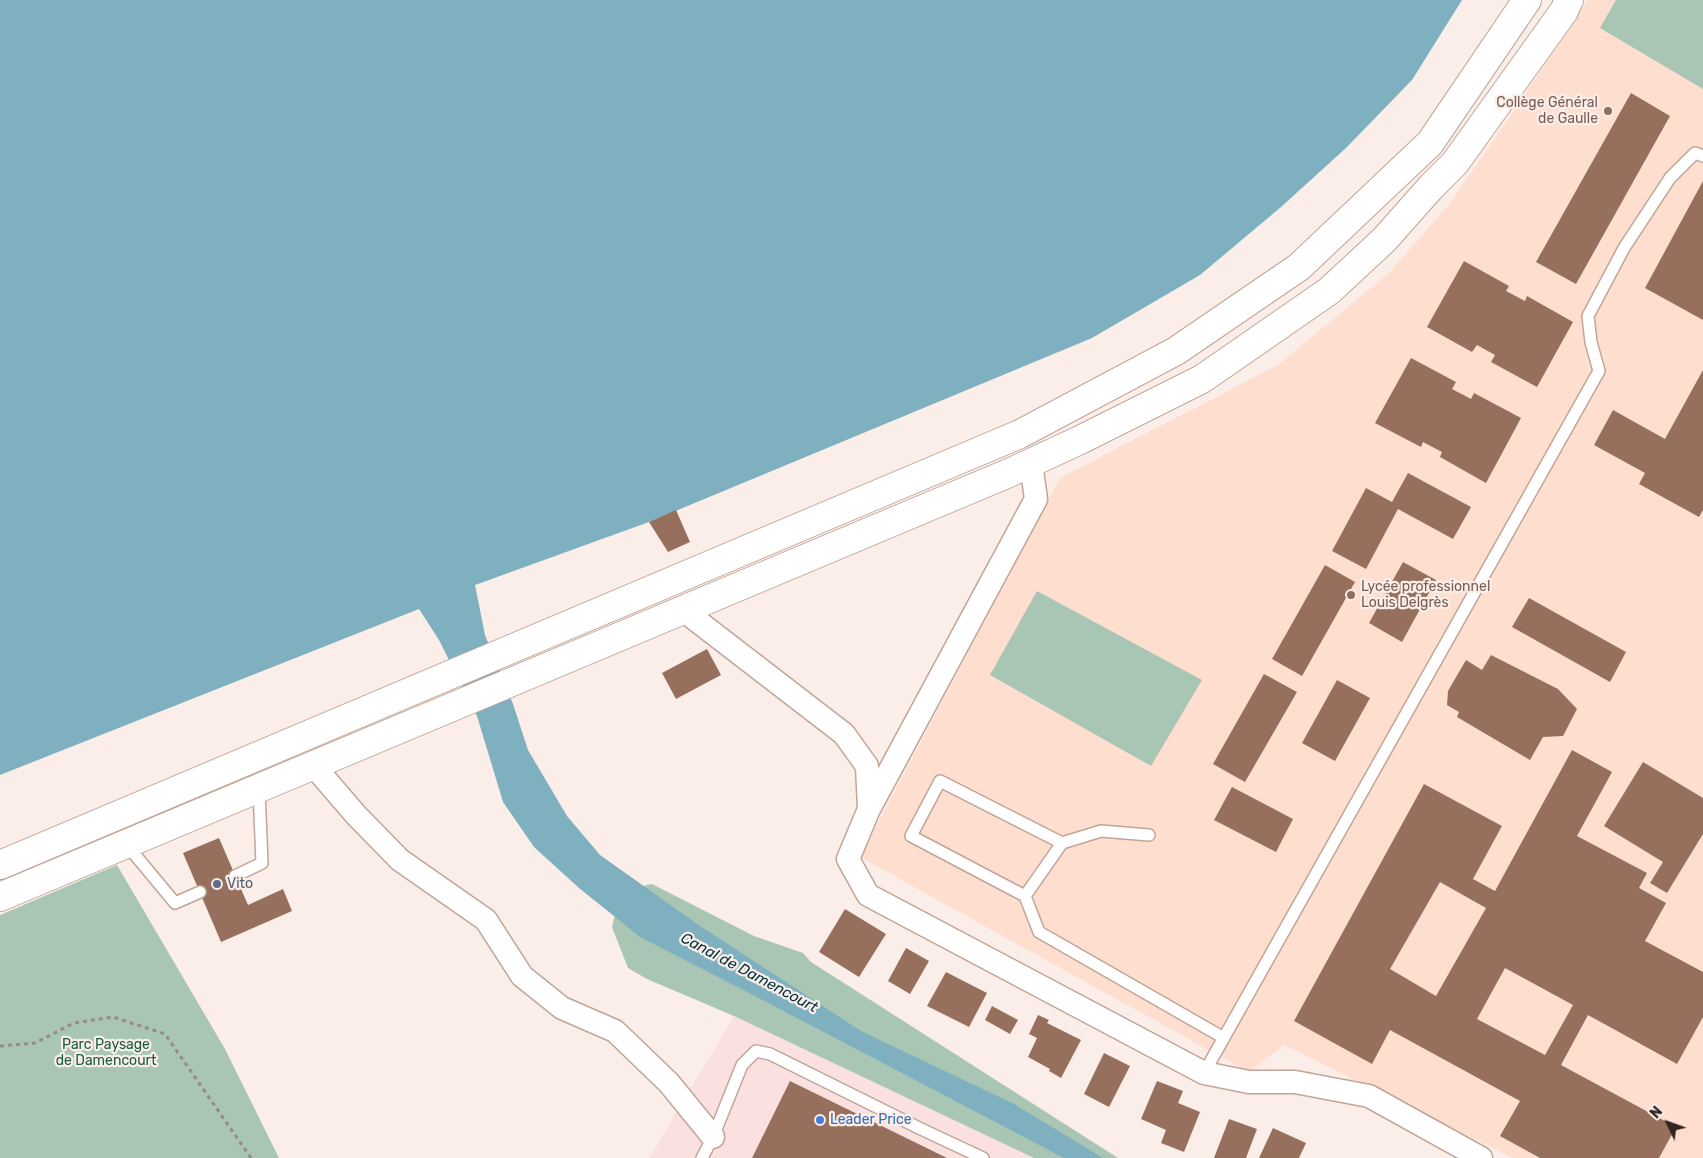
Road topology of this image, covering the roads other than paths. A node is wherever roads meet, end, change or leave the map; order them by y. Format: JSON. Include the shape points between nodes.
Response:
{"nodes":[{"id":1,"x":1527,"y":0,"type":"edge"},
{"id":2,"x":1569,"y":0,"type":"edge"},
{"id":3,"x":1703,"y":156,"type":"edge"},
{"id":4,"x":1031,"y":463,"type":"junction"},
{"id":5,"x":683,"y":610,"type":"junction"},
{"id":6,"x":313,"y":765,"type":"junction"},
{"id":7,"x":259,"y":788,"type":"junction"},
{"id":8,"x":869,"y":809,"type":"junction"},
{"id":9,"x":1149,"y":835,"type":"dead end"},
{"id":10,"x":1062,"y":843,"type":"junction"},
{"id":11,"x":126,"y":844,"type":"junction"},
{"id":12,"x":0,"y":865,"type":"edge"},
{"id":13,"x":235,"y":876,"type":"dead end"},
{"id":14,"x":200,"y":892,"type":"dead end"},
{"id":15,"x":1025,"y":896,"type":"junction"},
{"id":16,"x":0,"y":897,"type":"edge"},
{"id":17,"x":1224,"y":1038,"type":"junction"},
{"id":18,"x":1204,"y":1073,"type":"junction"},
{"id":19,"x":713,"y":1137,"type":"junction"},
{"id":20,"x":702,"y":1158,"type":"edge"},
{"id":21,"x":983,"y":1158,"type":"edge"},
{"id":22,"x":1481,"y":1158,"type":"edge"}],
"edges":[{"from":1,"to":12,"type":"main road","via":[[1430,143],[1299,267],[1176,351],[1020,434]]},
{"from":2,"to":4,"type":"main road","via":[[1455,163],[1384,240],[1329,291],[1202,379]]},
{"from":3,"to":17,"type":"lane","via":[[1695,153],[1670,178],[1624,248],[1588,316],[1598,371]]},
{"from":4,"to":5,"type":"main road"},
{"from":4,"to":8,"type":"street","via":[[1036,499]]},
{"from":5,"to":6,"type":"main road"},
{"from":5,"to":8,"type":"street","via":[[844,734],[867,766]]},
{"from":6,"to":7,"type":"main road"},
{"from":6,"to":19,"type":"street","via":[[400,860],[486,920],[522,976],[562,1008],[615,1031],[669,1083]]},
{"from":7,"to":11,"type":"main road"},
{"from":7,"to":13,"type":"lane","via":[[262,864]]},
{"from":8,"to":18,"type":"street","via":[[848,858],[868,895]]},
{"from":9,"to":10,"type":"lane","via":[[1100,831]]},
{"from":10,"to":15,"type":"lane"},
{"from":10,"to":15,"type":"lane","via":[[940,781],[911,836]]},
{"from":11,"to":14,"type":"lane","via":[[175,903]]},
{"from":11,"to":16,"type":"main road"},
{"from":15,"to":17,"type":"lane","via":[[1039,932]]},
{"from":17,"to":18,"type":"lane"},
{"from":18,"to":22,"type":"street","via":[[1249,1082],[1295,1082],[1369,1096]]},
{"from":19,"to":20,"type":"lane"},
{"from":19,"to":21,"type":"lane","via":[[742,1065],[756,1051],[770,1054]]}]}
